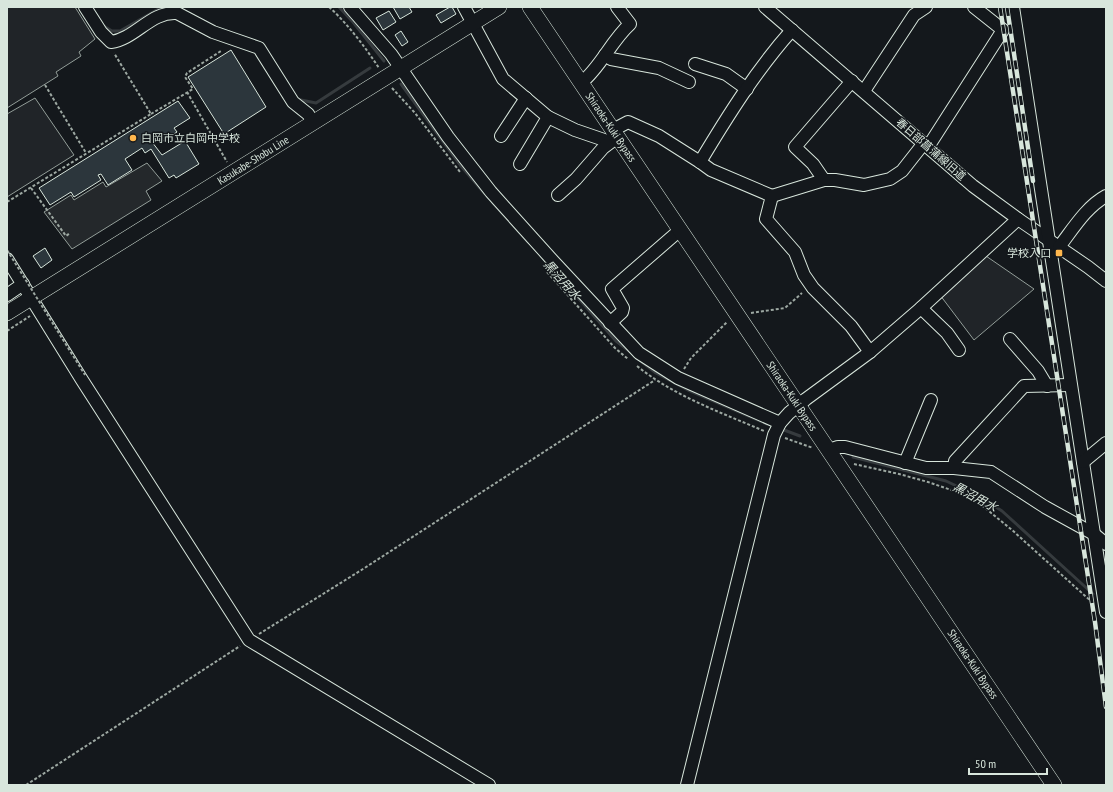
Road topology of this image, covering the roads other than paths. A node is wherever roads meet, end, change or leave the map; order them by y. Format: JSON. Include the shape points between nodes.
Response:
{"nodes":[{"id":1,"x":85,"y":7,"type":"edge"},
{"id":2,"x":464,"y":7,"type":"edge"},
{"id":3,"x":499,"y":7,"type":"edge"},
{"id":4,"x":530,"y":7,"type":"edge"},
{"id":5,"x":617,"y":7,"type":"edge"},
{"id":6,"x":766,"y":7,"type":"edge"},
{"id":7,"x":926,"y":7,"type":"edge"},
{"id":8,"x":974,"y":7,"type":"edge"},
{"id":9,"x":1013,"y":7,"type":"edge"},
{"id":10,"x":355,"y":8,"type":"edge"},
{"id":11,"x":473,"y":23,"type":"junction"},
{"id":12,"x":792,"y":30,"type":"junction"},
{"id":13,"x":605,"y":55,"type":"junction"},
{"id":14,"x":695,"y":64,"type":"dead end"},
{"id":15,"x":401,"y":68,"type":"junction"},
{"id":16,"x":852,"y":81,"type":"junction"},
{"id":17,"x":689,"y":82,"type":"dead end"},
{"id":18,"x":581,"y":83,"type":"junction"},
{"id":19,"x":747,"y":89,"type":"junction"},
{"id":20,"x":864,"y":91,"type":"junction"},
{"id":21,"x":526,"y":98,"type":"junction"},
{"id":22,"x":548,"y":117,"type":"junction"},
{"id":23,"x":313,"y":122,"type":"junction"},
{"id":24,"x":500,"y":136,"type":"dead end"},
{"id":25,"x":613,"y":136,"type":"junction"},
{"id":26,"x":926,"y":145,"type":"junction"},
{"id":27,"x":700,"y":162,"type":"junction"},
{"id":28,"x":520,"y":164,"type":"dead end"},
{"id":29,"x":824,"y":180,"type":"junction"},
{"id":30,"x":558,"y":195,"type":"dead end"},
{"id":31,"x":772,"y":196,"type":"junction"},
{"id":32,"x":1106,"y":196,"type":"edge"},
{"id":33,"x":1018,"y":219,"type":"junction"},
{"id":34,"x":680,"y":230,"type":"junction"},
{"id":35,"x":1054,"y":244,"type":"junction"},
{"id":36,"x":7,"y":259,"type":"edge"},
{"id":37,"x":1106,"y":281,"type":"edge"},
{"id":38,"x":23,"y":284,"type":"junction"},
{"id":39,"x":7,"y":295,"type":"edge"},
{"id":40,"x":32,"y":297,"type":"junction"},
{"id":41,"x":921,"y":308,"type":"junction"},
{"id":42,"x":7,"y":312,"type":"edge"},
{"id":43,"x":610,"y":323,"type":"junction"},
{"id":44,"x":1010,"y":339,"type":"dead end"},
{"id":45,"x":959,"y":350,"type":"dead end"},
{"id":46,"x":870,"y":352,"type":"junction"},
{"id":47,"x":1070,"y":385,"type":"junction"},
{"id":48,"x":1048,"y":386,"type":"junction"},
{"id":49,"x":931,"y":400,"type":"dead end"},
{"id":50,"x":798,"y":405,"type":"junction"},
{"id":51,"x":780,"y":423,"type":"junction"},
{"id":52,"x":1106,"y":442,"type":"edge"},
{"id":53,"x":822,"y":448,"type":"junction"},
{"id":54,"x":1083,"y":462,"type":"junction"},
{"id":55,"x":905,"y":463,"type":"junction"},
{"id":56,"x":954,"y":468,"type":"junction"},
{"id":57,"x":1094,"y":534,"type":"junction"},
{"id":58,"x":1106,"y":544,"type":"edge"},
{"id":59,"x":1101,"y":609,"type":"edge"},
{"id":60,"x":489,"y":785,"type":"edge"},
{"id":61,"x":687,"y":785,"type":"edge"},
{"id":62,"x":1054,"y":785,"type":"edge"}],
"edges":[{"from":1,"to":23,"type":"street","via":[[101,32],[111,42],[119,41],[159,16],[177,13],[213,32],[259,48],[293,102],[308,114]]},
{"from":2,"to":11,"type":"street"},
{"from":3,"to":11,"type":"main road","name":"Kasukabe-Shobu Line"},
{"from":4,"to":18,"type":"main road","name":"Shiraoka-Kuki Bypass"},
{"from":5,"to":13,"type":"street","via":[[630,24],[620,32]]},
{"from":6,"to":12,"type":"street","name":"春日部菖蒲線旧道"},
{"from":7,"to":20,"type":"street","via":[[914,15]]},
{"from":8,"to":26,"type":"street","via":[[1003,30]]},
{"from":9,"to":35,"type":"street"},
{"from":10,"to":15,"type":"street"},
{"from":11,"to":15,"type":"main road","name":"Kasukabe-Shobu Line"},
{"from":11,"to":21,"type":"street","via":[[503,79]]},
{"from":12,"to":16,"type":"street","name":"春日部菖蒲線旧道"},
{"from":12,"to":19,"type":"street"},
{"from":13,"to":17,"type":"street","via":[[611,59],[659,68]]},
{"from":13,"to":18,"type":"street","via":[[591,75]]},
{"from":14,"to":19,"type":"street","via":[[726,74]]},
{"from":15,"to":23,"type":"main road","name":"Kasukabe-Shobu Line"},
{"from":15,"to":43,"type":"street","via":[[448,138],[491,192]]},
{"from":16,"to":20,"type":"street","name":"春日部菖蒲線旧道"},
{"from":16,"to":29,"type":"street","via":[[795,147],[813,164]]},
{"from":18,"to":25,"type":"main road","name":"Shiraoka-Kuki Bypass"},
{"from":19,"to":27,"type":"street"},
{"from":20,"to":26,"type":"street","name":"春日部菖蒲線旧道"},
{"from":21,"to":22,"type":"street"},
{"from":21,"to":24,"type":"street"},
{"from":22,"to":25,"type":"street","via":[[575,130]]},
{"from":22,"to":28,"type":"street"},
{"from":23,"to":40,"type":"main road","name":"Kasukabe-Shobu Line"},
{"from":25,"to":27,"type":"street","via":[[628,122],[659,136]]},
{"from":25,"to":30,"type":"street","via":[[576,179]]},
{"from":25,"to":34,"type":"main road","name":"Shiraoka-Kuki Bypass"},
{"from":26,"to":29,"type":"street","via":[[890,180],[864,185]]},
{"from":26,"to":33,"type":"street","name":"春日部菖蒲線旧道","via":[[973,186]]},
{"from":27,"to":31,"type":"street","via":[[711,170]]},
{"from":29,"to":31,"type":"street"},
{"from":31,"to":46,"type":"street","via":[[766,219],[795,252],[811,285],[851,326]]},
{"from":32,"to":35,"type":"street","via":[[1098,200]]},
{"from":33,"to":35,"type":"street","name":"春日部菖蒲線旧道"},
{"from":33,"to":41,"type":"street"},
{"from":34,"to":43,"type":"street","via":[[612,289],[623,308]]},
{"from":34,"to":50,"type":"main road","name":"Shiraoka-Kuki Bypass"},
{"from":35,"to":37,"type":"street","name":"春日部菖蒲線旧道"},
{"from":35,"to":47,"type":"street"},
{"from":36,"to":38,"type":"street"},
{"from":38,"to":39,"type":"street"},
{"from":38,"to":40,"type":"street"},
{"from":40,"to":42,"type":"main road","name":"Kasukabe-Shobu Line"},
{"from":40,"to":60,"type":"street","via":[[82,380],[249,640]]},
{"from":41,"to":45,"type":"street"},
{"from":41,"to":46,"type":"street"},
{"from":43,"to":51,"type":"street","via":[[639,353],[678,378]]},
{"from":44,"to":48,"type":"street","via":[[1038,370]]},
{"from":46,"to":50,"type":"street"},
{"from":47,"to":48,"type":"street"},
{"from":47,"to":54,"type":"street"},
{"from":48,"to":56,"type":"street","via":[[1024,386],[955,461]]},
{"from":49,"to":55,"type":"street"},
{"from":50,"to":51,"type":"street"},
{"from":50,"to":53,"type":"main road","name":"Shiraoka-Kuki Bypass"},
{"from":51,"to":61,"type":"street","via":[[774,435]]},
{"from":52,"to":54,"type":"street"},
{"from":53,"to":55,"type":"street","via":[[845,447]]},
{"from":53,"to":62,"type":"main road","name":"Shiraoka-Kuki Bypass"},
{"from":54,"to":57,"type":"street"},
{"from":55,"to":56,"type":"street","via":[[926,468]]},
{"from":56,"to":57,"type":"street","via":[[991,472],[1045,507]]},
{"from":57,"to":58,"type":"street"},
{"from":57,"to":59,"type":"street"}]}
